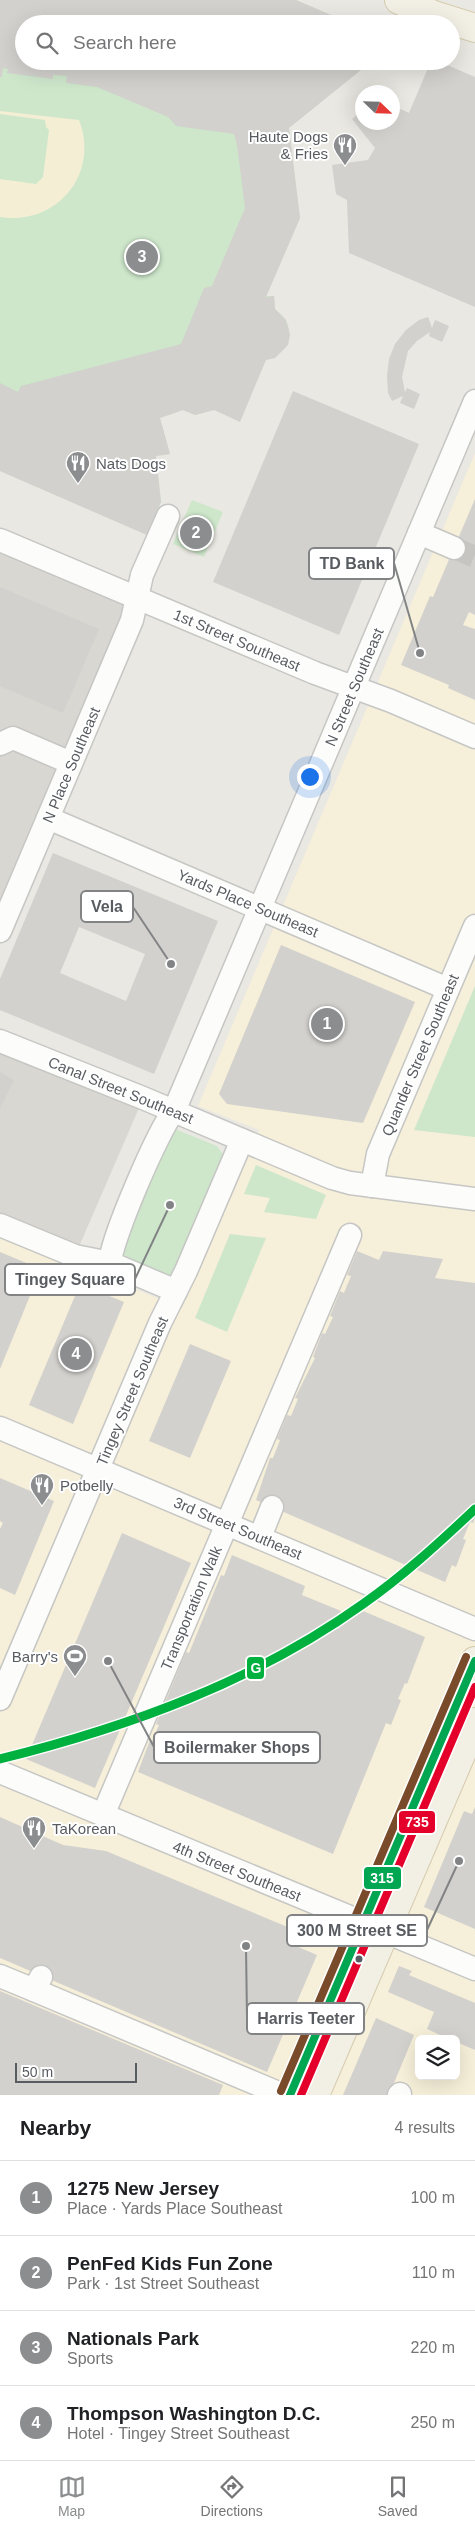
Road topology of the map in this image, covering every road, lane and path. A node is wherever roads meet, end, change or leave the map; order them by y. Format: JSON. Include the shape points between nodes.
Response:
{"nodes":[{"id":1,"x":399,"y":0,"type":"edge"},
{"id":2,"x":432,"y":15,"type":"edge"},
{"id":3,"x":460,"y":24,"type":"edge"},
{"id":4,"x":475,"y":28,"type":"edge"},
{"id":5,"x":460,"y":29,"type":"edge"},
{"id":6,"x":475,"y":37,"type":"edge"},
{"id":7,"x":475,"y":401,"type":"edge"},
{"id":8,"x":168,"y":516,"type":"dead end"},
{"id":9,"x":419,"y":533,"type":"junction"},
{"id":10,"x":0,"y":540,"type":"edge"},
{"id":11,"x":454,"y":548,"type":"tunnel mouth"},
{"id":12,"x":138,"y":598,"type":"junction"},
{"id":13,"x":354,"y":688,"type":"junction"},
{"id":14,"x":475,"y":737,"type":"edge"},
{"id":15,"x":0,"y":744,"type":"edge"},
{"id":16,"x":71,"y":763,"type":"junction"},
{"id":17,"x":48,"y":818,"type":"junction"},
{"id":18,"x":260,"y":908,"type":"junction"},
{"id":19,"x":475,"y":926,"type":"edge"},
{"id":20,"x":0,"y":931,"type":"edge"},
{"id":21,"x":448,"y":989,"type":"junction"},
{"id":22,"x":0,"y":1041,"type":"edge"},
{"id":23,"x":174,"y":1111,"type":"junction"},
{"id":24,"x":242,"y":1140,"type":"junction"},
{"id":25,"x":372,"y":1186,"type":"junction"},
{"id":26,"x":475,"y":1199,"type":"edge"},
{"id":27,"x":0,"y":1225,"type":"edge"},
{"id":28,"x":350,"y":1235,"type":"dead end"},
{"id":29,"x":110,"y":1263,"type":"junction"},
{"id":30,"x":176,"y":1291,"type":"junction"},
{"id":31,"x":0,"y":1428,"type":"edge"},
{"id":32,"x":98,"y":1470,"type":"junction"},
{"id":33,"x":272,"y":1508,"type":"dead end"},
{"id":34,"x":227,"y":1523,"type":"junction"},
{"id":35,"x":260,"y":1537,"type":"junction"},
{"id":36,"x":475,"y":1629,"type":"edge"},
{"id":37,"x":475,"y":1661,"type":"edge"},
{"id":38,"x":0,"y":1699,"type":"edge"},
{"id":39,"x":475,"y":1722,"type":"edge"},
{"id":40,"x":0,"y":1772,"type":"edge"},
{"id":41,"x":103,"y":1815,"type":"junction"},
{"id":42,"x":374,"y":1928,"type":"junction"},
{"id":43,"x":475,"y":1969,"type":"edge"},
{"id":44,"x":0,"y":1976,"type":"edge"},
{"id":45,"x":283,"y":2095,"type":"edge"},
{"id":46,"x":290,"y":2095,"type":"edge"},
{"id":47,"x":315,"y":2095,"type":"edge"}],
"edges":[{"from":1,"to":2,"type":"main road"},
{"from":3,"to":4,"type":"main road"},
{"from":5,"to":6,"type":"main road"},
{"from":7,"to":9,"type":"street","name":"N Street Southeast"},
{"from":8,"to":12,"type":"street","name":"N Place Southeast","via":[[142,575]]},
{"from":9,"to":11,"type":"street"},
{"from":9,"to":13,"type":"street","name":"N Street Southeast"},
{"from":10,"to":12,"type":"street","name":"1st Street Southeast"},
{"from":12,"to":13,"type":"street","name":"1st Street Southeast"},
{"from":12,"to":16,"type":"street","name":"N Place Southeast","via":[[132,620]]},
{"from":13,"to":14,"type":"street","name":"1st Street Southeast"},
{"from":13,"to":18,"type":"street","name":"N Street Southeast"},
{"from":15,"to":16,"type":"street","via":[[13,738]]},
{"from":16,"to":17,"type":"street","name":"N Place Southeast"},
{"from":17,"to":18,"type":"street","name":"Yards Place Southeast"},
{"from":17,"to":20,"type":"street","name":"N Place Southeast"},
{"from":18,"to":21,"type":"street","name":"Yards Place Southeast"},
{"from":18,"to":23,"type":"street","name":"N Street Southeast"},
{"from":19,"to":21,"type":"street","name":"Quander Street Southeast"},
{"from":21,"to":25,"type":"street","name":"Quander Street Southeast","via":[[378,1154]]},
{"from":22,"to":23,"type":"street","name":"Canal Street Southeast"},
{"from":23,"to":24,"type":"street","name":"Canal Street Southeast"},
{"from":23,"to":29,"type":"street","name":"N Street Southeast","via":[[162,1130],[135,1193],[112,1249]]},
{"from":24,"to":25,"type":"street","name":"Canal Street Southeast","via":[[332,1178]]},
{"from":24,"to":30,"type":"street","name":"Tingey Street Southeast"},
{"from":25,"to":26,"type":"street","name":"Canal Street Southeast"},
{"from":27,"to":29,"type":"street","via":[[75,1256]]},
{"from":28,"to":34,"type":"street","name":"Transportation Walk"},
{"from":29,"to":30,"type":"street"},
{"from":30,"to":32,"type":"street","name":"Tingey Street Southeast"},
{"from":31,"to":32,"type":"street","name":"3rd Street Southeast"},
{"from":32,"to":34,"type":"street","name":"3rd Street Southeast"},
{"from":32,"to":38,"type":"street","name":"Tingey Street Southeast"},
{"from":33,"to":35,"type":"street"},
{"from":34,"to":35,"type":"street","name":"3rd Street Southeast"},
{"from":34,"to":41,"type":"street","name":"Transportation Walk"},
{"from":35,"to":36,"type":"street","name":"3rd Street Southeast"},
{"from":37,"to":42,"type":"main road"},
{"from":39,"to":42,"type":"main road"},
{"from":40,"to":41,"type":"street","name":"4th Street Southeast"},
{"from":41,"to":42,"type":"street","name":"4th Street Southeast"},
{"from":42,"to":43,"type":"street","name":"4th Street Southeast"},
{"from":42,"to":46,"type":"main road"},
{"from":42,"to":47,"type":"main road"},
{"from":44,"to":45,"type":"street","via":[[38,1983]]}]}
